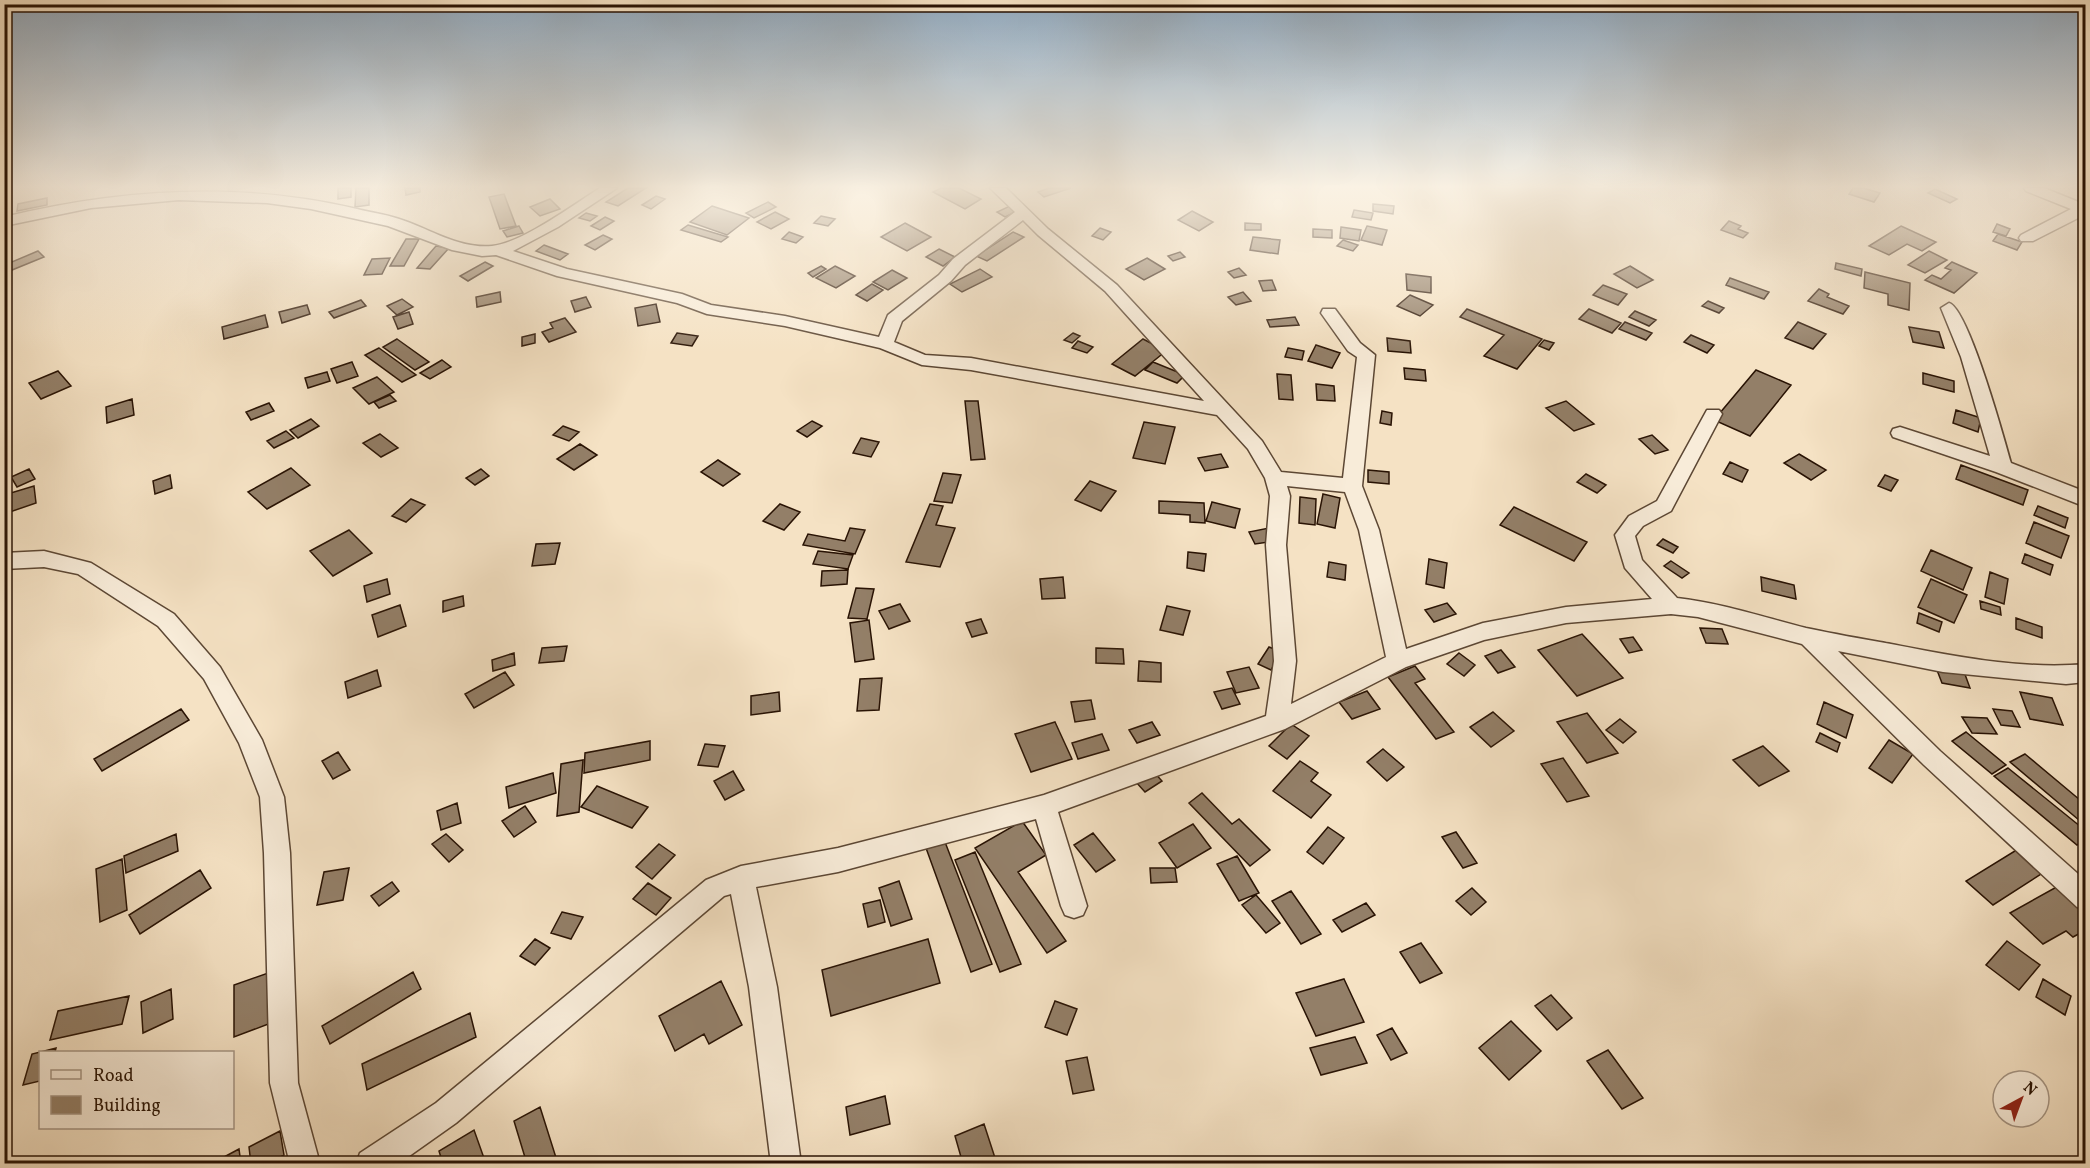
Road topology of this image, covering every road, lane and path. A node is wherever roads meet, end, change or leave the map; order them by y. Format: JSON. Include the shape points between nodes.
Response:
{"nodes":[{"id":1,"x":444,"y":243,"type":"edge"},
{"id":2,"x":517,"y":243,"type":"edge"},
{"id":3,"x":985,"y":243,"type":"edge"},
{"id":4,"x":1056,"y":243,"type":"edge"},
{"id":5,"x":500,"y":249,"type":"junction"},
{"id":6,"x":1949,"y":308,"type":"dead end"},
{"id":7,"x":1329,"y":313,"type":"dead end"},
{"id":8,"x":885,"y":344,"type":"junction"},
{"id":9,"x":1223,"y":410,"type":"junction"},
{"id":10,"x":1713,"y":414,"type":"dead end"},
{"id":11,"x":1900,"y":433,"type":"dead end"},
{"id":12,"x":2003,"y":467,"type":"junction"},
{"id":13,"x":1275,"y":478,"type":"junction"},
{"id":14,"x":1352,"y":486,"type":"junction"},
{"id":15,"x":2085,"y":500,"type":"edge"},
{"id":16,"x":4,"y":561,"type":"edge"},
{"id":17,"x":1671,"y":606,"type":"junction"},
{"id":18,"x":1809,"y":637,"type":"junction"},
{"id":19,"x":1398,"y":661,"type":"junction"},
{"id":20,"x":2085,"y":673,"type":"edge"},
{"id":21,"x":1277,"y":722,"type":"junction"},
{"id":22,"x":1044,"y":806,"type":"junction"},
{"id":23,"x":741,"y":878,"type":"junction"},
{"id":24,"x":2085,"y":898,"type":"edge"},
{"id":25,"x":1074,"y":906,"type":"dead end"},
{"id":26,"x":305,"y":1164,"type":"edge"},
{"id":27,"x":371,"y":1164,"type":"edge"},
{"id":28,"x":786,"y":1164,"type":"edge"}],
"edges":[{"from":1,"to":5,"type":"street","via":[[471,249]]},
{"from":2,"to":5,"type":"street"},
{"from":3,"to":8,"type":"street","via":[[894,319]]},
{"from":4,"to":9,"type":"street","via":[[1111,288]]},
{"from":5,"to":8,"type":"street","via":[[563,273],[682,299],[707,309],[784,321]]},
{"from":6,"to":12,"type":"street","via":[[1971,357]]},
{"from":7,"to":14,"type":"street","via":[[1354,347],[1366,355]]},
{"from":8,"to":9,"type":"street","via":[[922,360],[971,364]]},
{"from":9,"to":13,"type":"street","via":[[1255,445]]},
{"from":10,"to":17,"type":"street","via":[[1664,506],[1636,521],[1625,535],[1632,563]]},
{"from":11,"to":12,"type":"street"},
{"from":12,"to":15,"type":"street"},
{"from":13,"to":14,"type":"street"},
{"from":13,"to":21,"type":"street","via":[[1280,496],[1276,545],[1285,662]]},
{"from":14,"to":19,"type":"street","via":[[1369,530]]},
{"from":16,"to":26,"type":"street","via":[[44,559],[84,568],[166,620],[212,673],[250,740],[272,797],[284,1083]]},
{"from":17,"to":18,"type":"street"},
{"from":17,"to":19,"type":"street","via":[[1566,615],[1483,632]]},
{"from":18,"to":20,"type":"street","via":[[2008,671]]},
{"from":18,"to":24,"type":"street","via":[[1932,758]]},
{"from":19,"to":21,"type":"street"},
{"from":21,"to":22,"type":"street"},
{"from":22,"to":23,"type":"street","via":[[838,860]]},
{"from":22,"to":25,"type":"street"},
{"from":23,"to":27,"type":"street","via":[[715,888],[446,1113]]},
{"from":23,"to":28,"type":"street","via":[[763,987]]}]}
